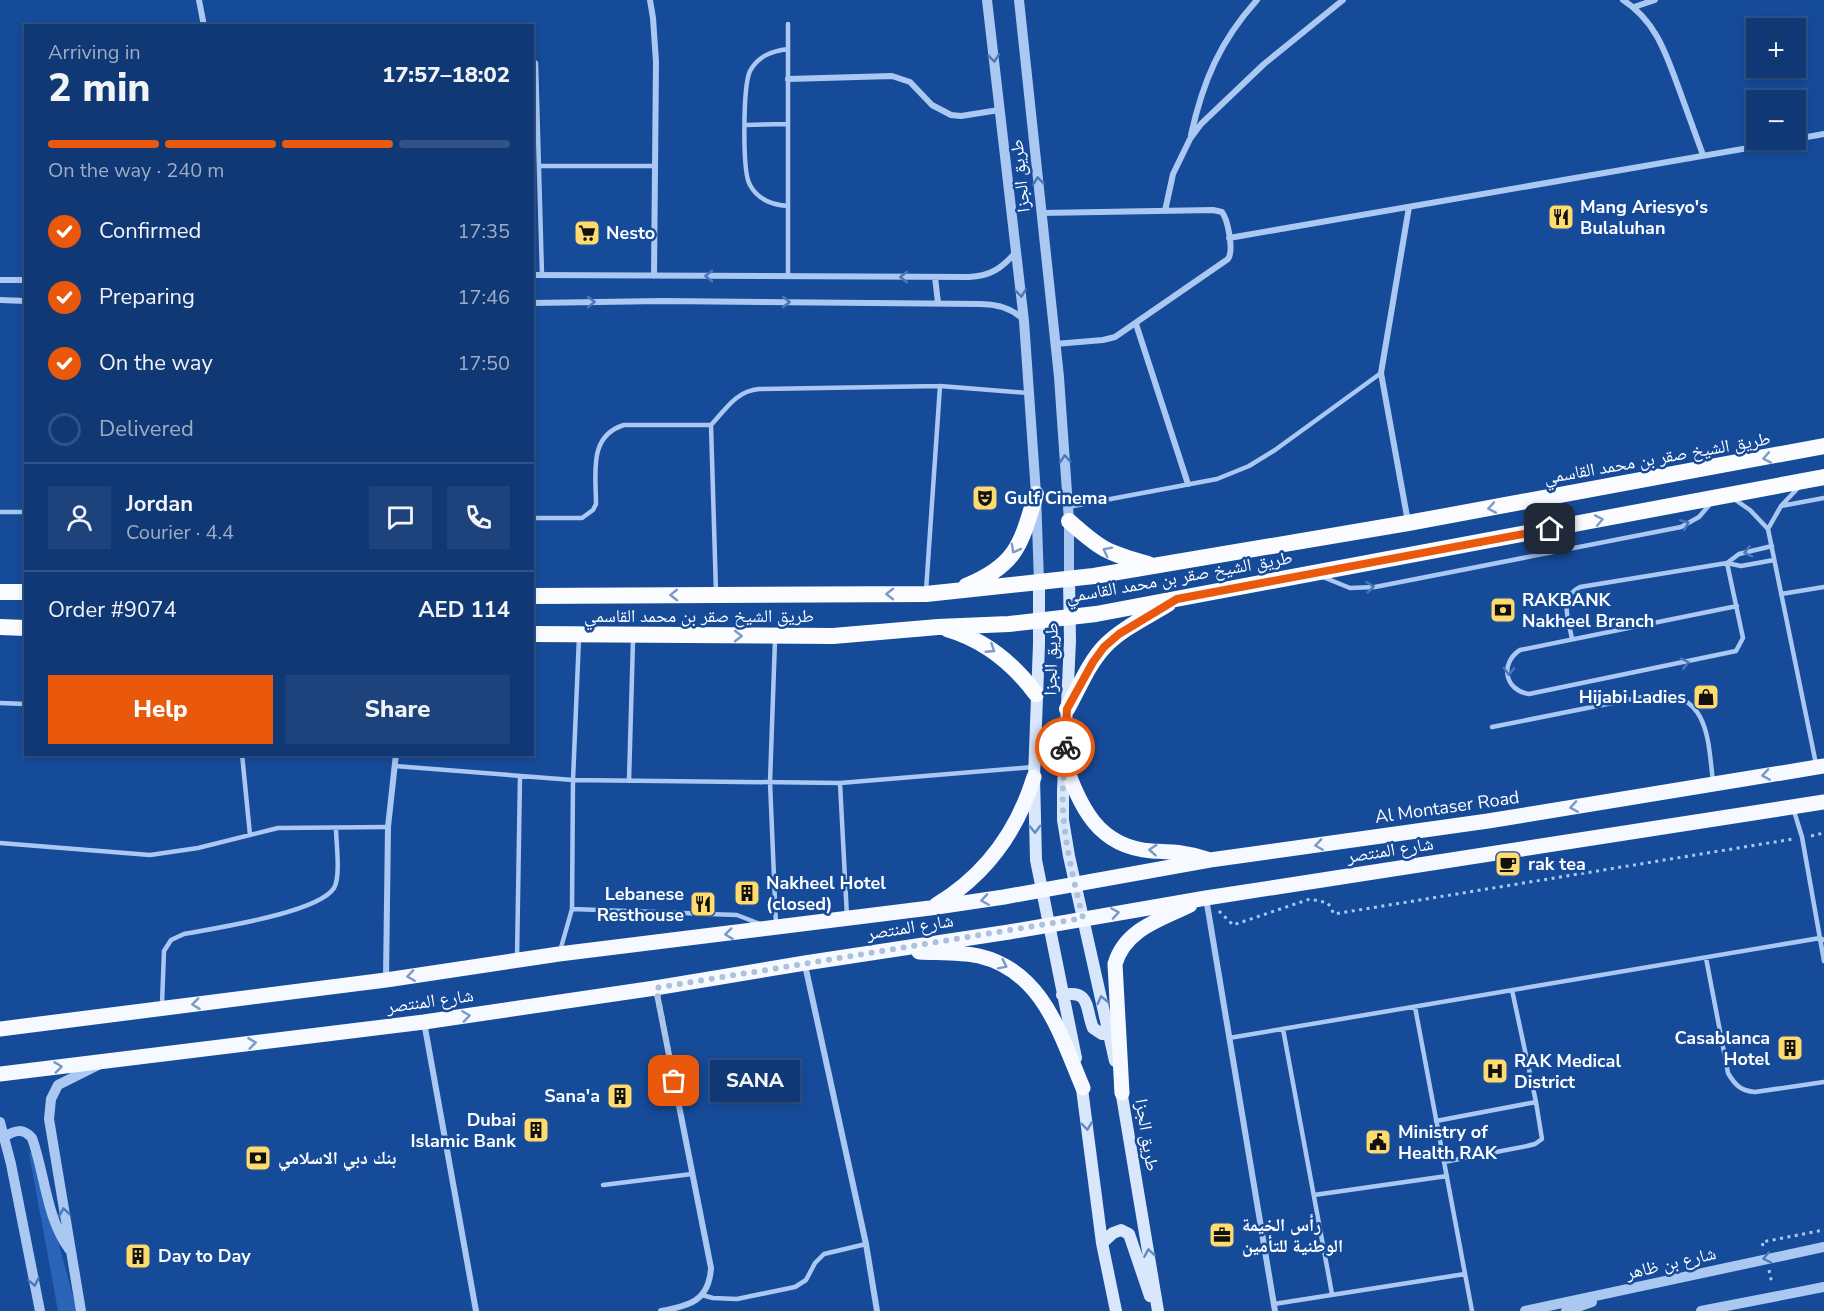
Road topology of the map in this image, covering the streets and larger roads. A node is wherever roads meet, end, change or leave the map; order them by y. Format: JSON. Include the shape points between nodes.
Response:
{"nodes":[{"id":1,"x":199,"y":0,"type":"edge"},
{"id":2,"x":650,"y":0,"type":"edge"},
{"id":3,"x":987,"y":0,"type":"edge"},
{"id":4,"x":1019,"y":0,"type":"edge"},
{"id":5,"x":1257,"y":0,"type":"edge"},
{"id":6,"x":1342,"y":0,"type":"edge"},
{"id":7,"x":1623,"y":0,"type":"edge"},
{"id":8,"x":1655,"y":0,"type":"edge"},
{"id":9,"x":1634,"y":7,"type":"junction"},
{"id":10,"x":204,"y":24,"type":"edge"},
{"id":11,"x":788,"y":79,"type":"road end"},
{"id":12,"x":999,"y":110,"type":"junction"},
{"id":13,"x":1824,"y":134,"type":"edge"},
{"id":14,"x":1806,"y":137,"type":"edge"},
{"id":15,"x":1190,"y":139,"type":"junction"},
{"id":16,"x":1746,"y":148,"type":"edge"},
{"id":17,"x":1703,"y":155,"type":"junction"},
{"id":18,"x":1409,"y":207,"type":"junction"},
{"id":19,"x":1165,"y":211,"type":"junction"},
{"id":20,"x":1042,"y":213,"type":"junction"},
{"id":21,"x":1229,"y":238,"type":"junction"},
{"id":22,"x":1017,"y":252,"type":"junction"},
{"id":23,"x":534,"y":275,"type":"edge"},
{"id":24,"x":654,"y":276,"type":"junction"},
{"id":25,"x":935,"y":277,"type":"junction"},
{"id":26,"x":0,"y":280,"type":"edge"},
{"id":27,"x":24,"y":280,"type":"edge"},
{"id":28,"x":0,"y":300,"type":"edge"},
{"id":29,"x":24,"y":301,"type":"edge"},
{"id":30,"x":534,"y":303,"type":"edge"},
{"id":31,"x":938,"y":303,"type":"junction"},
{"id":32,"x":1024,"y":321,"type":"junction"},
{"id":33,"x":1136,"y":324,"type":"junction"},
{"id":34,"x":1055,"y":344,"type":"junction"},
{"id":35,"x":1824,"y":447,"type":"edge"},
{"id":36,"x":1817,"y":478,"type":"edge"},
{"id":37,"x":1188,"y":484,"type":"road end"},
{"id":38,"x":1036,"y":494,"type":"junction"},
{"id":39,"x":1069,"y":514,"type":"junction"},
{"id":40,"x":1408,"y":523,"type":"junction"},
{"id":41,"x":1155,"y":566,"type":"junction"},
{"id":42,"x":1069,"y":579,"type":"junction"},
{"id":43,"x":1039,"y":582,"type":"junction"},
{"id":44,"x":0,"y":592,"type":"edge"},
{"id":45,"x":24,"y":592,"type":"edge"},
{"id":46,"x":950,"y":592,"type":"junction"},
{"id":47,"x":534,"y":596,"type":"edge"},
{"id":48,"x":1177,"y":599,"type":"junction"},
{"id":49,"x":1070,"y":617,"type":"junction"},
{"id":50,"x":1039,"y":620,"type":"junction"},
{"id":51,"x":0,"y":627,"type":"edge"},
{"id":52,"x":938,"y":627,"type":"junction"},
{"id":53,"x":24,"y":628,"type":"edge"},
{"id":54,"x":534,"y":634,"type":"edge"},
{"id":55,"x":1036,"y":694,"type":"junction"},
{"id":56,"x":1067,"y":709,"type":"junction"},
{"id":57,"x":396,"y":756,"type":"edge"},
{"id":58,"x":1064,"y":761,"type":"junction"},
{"id":59,"x":1820,"y":766,"type":"edge"},
{"id":60,"x":1034,"y":772,"type":"junction"},
{"id":61,"x":1824,"y":802,"type":"edge"},
{"id":62,"x":1210,"y":860,"type":"junction"},
{"id":63,"x":1075,"y":884,"type":"junction"},
{"id":64,"x":1042,"y":890,"type":"junction"},
{"id":65,"x":1206,"y":898,"type":"junction"},
{"id":66,"x":930,"y":909,"type":"junction"},
{"id":67,"x":1083,"y":918,"type":"junction"},
{"id":68,"x":1049,"y":924,"type":"junction"},
{"id":69,"x":883,"y":951,"type":"junction"},
{"id":70,"x":805,"y":963,"type":"junction"},
{"id":71,"x":386,"y":980,"type":"junction"},
{"id":72,"x":656,"y":988,"type":"junction"},
{"id":73,"x":1062,"y":995,"type":"junction"},
{"id":74,"x":424,"y":1022,"type":"junction"},
{"id":75,"x":0,"y":1029,"type":"edge"},
{"id":76,"x":1109,"y":1033,"type":"junction"},
{"id":77,"x":105,"y":1062,"type":"junction"},
{"id":78,"x":0,"y":1074,"type":"edge"},
{"id":79,"x":1083,"y":1088,"type":"junction"},
{"id":80,"x":1122,"y":1093,"type":"junction"},
{"id":81,"x":0,"y":1122,"type":"edge"},
{"id":82,"x":4,"y":1137,"type":"junction"},
{"id":83,"x":6,"y":1164,"type":"edge"},
{"id":84,"x":1102,"y":1244,"type":"junction"},
{"id":85,"x":1824,"y":1247,"type":"edge"},
{"id":86,"x":71,"y":1252,"type":"junction"},
{"id":87,"x":1824,"y":1287,"type":"edge"},
{"id":88,"x":1605,"y":1295,"type":"junction"},
{"id":89,"x":1275,"y":1307,"type":"edge"},
{"id":90,"x":40,"y":1311,"type":"edge"},
{"id":91,"x":81,"y":1311,"type":"edge"},
{"id":92,"x":476,"y":1311,"type":"edge"},
{"id":93,"x":661,"y":1311,"type":"edge"},
{"id":94,"x":877,"y":1311,"type":"edge"},
{"id":95,"x":1116,"y":1311,"type":"edge"},
{"id":96,"x":1156,"y":1311,"type":"edge"},
{"id":97,"x":1525,"y":1311,"type":"edge"},
{"id":98,"x":1566,"y":1311,"type":"edge"},
{"id":99,"x":1701,"y":1311,"type":"edge"}],
"edges":[{"from":1,"to":10,"type":"street"},
{"from":2,"to":24,"type":"street","via":[[655,40]]},
{"from":3,"to":12,"type":"street","name":"طريق الجزا","one_way":true},
{"from":20,"to":4,"type":"street","name":"طريق الجزا","one_way":true},
{"from":5,"to":15,"type":"street","via":[[1218,53]]},
{"from":6,"to":15,"type":"street","via":[[1264,64],[1214,110]]},
{"from":7,"to":9,"type":"street"},
{"from":8,"to":9,"type":"street"},
{"from":9,"to":17,"type":"street","via":[[1664,48]]},
{"from":11,"to":12,"type":"street","via":[[892,76],[910,82],[932,105],[951,115]]},
{"from":12,"to":22,"type":"street","name":"طريق الجزا"},
{"from":13,"to":14,"type":"street"},
{"from":15,"to":19,"type":"street","via":[[1173,174]]},
{"from":16,"to":17,"type":"street"},
{"from":17,"to":18,"type":"street"},
{"from":18,"to":21,"type":"street"},
{"from":18,"to":40,"type":"street","via":[[1381,373]]},
{"from":19,"to":20,"type":"street"},
{"from":19,"to":21,"type":"street","via":[[1222,212]]},
{"from":20,"to":34,"type":"street","name":"طريق الجزا"},
{"from":21,"to":33,"type":"street","via":[[1228,259]]},
{"from":22,"to":25,"type":"street","via":[[989,274]]},
{"from":22,"to":32,"type":"street","name":"طريق الجزا","one_way":true},
{"from":23,"to":24,"type":"street"},
{"from":25,"to":24,"type":"street","one_way":true},
{"from":25,"to":31,"type":"street"},
{"from":26,"to":27,"type":"street"},
{"from":28,"to":29,"type":"street"},
{"from":30,"to":31,"type":"street","one_way":true},
{"from":31,"to":32,"type":"street","via":[[1000,306]]},
{"from":32,"to":38,"type":"street","name":"طريق الجزا"},
{"from":33,"to":34,"type":"street","via":[[1103,340]]},
{"from":33,"to":37,"type":"street"},
{"from":39,"to":34,"type":"street","name":"طريق الجزا","one_way":true},
{"from":35,"to":40,"type":"highway","name":"طريق الشيخ صقر بن محمد القاسمي","one_way":true},
{"from":48,"to":36,"type":"highway","name":"طريق الشيخ صقر بن محمد القاسمي","one_way":true},
{"from":38,"to":43,"type":"street","name":"طريق الجزا"},
{"from":38,"to":46,"type":"highway","one_way":true,"via":[[1015,553],[994,572]]},
{"from":41,"to":39,"type":"highway","one_way":true,"via":[[1113,555],[1093,543]]},
{"from":39,"to":42,"type":"street","name":"طريق الجزا"},
{"from":40,"to":41,"type":"highway","name":"طريق الشيخ صقر بن محمد القاسمي"},
{"from":41,"to":42,"type":"highway","name":"طريق الشيخ صقر بن محمد القاسمي"},
{"from":42,"to":43,"type":"highway","name":"طريق الشيخ صقر بن محمد القاسمي"},
{"from":42,"to":49,"type":"main road","name":"طريق الجزا"},
{"from":43,"to":46,"type":"highway","name":"طريق الشيخ صقر بن محمد القاسمي"},
{"from":43,"to":50,"type":"main road","name":"طريق الجزا"},
{"from":44,"to":45,"type":"highway"},
{"from":46,"to":47,"type":"highway","name":"طريق الشيخ صقر بن محمد القاسمي","one_way":true},
{"from":48,"to":49,"type":"highway","name":"طريق الشيخ صقر بن محمد القاسمي"},
{"from":48,"to":56,"type":"highway","via":[[1104,647]]},
{"from":49,"to":50,"type":"highway","name":"طريق الشيخ صقر بن محمد القاسمي"},
{"from":49,"to":56,"type":"main road","name":"طريق الجزا"},
{"from":50,"to":52,"type":"highway","name":"طريق الشيخ صقر بن محمد القاسمي"},
{"from":50,"to":55,"type":"main road","name":"طريق الجزا"},
{"from":51,"to":53,"type":"highway"},
{"from":54,"to":52,"type":"highway","name":"طريق الشيخ صقر بن محمد القاسمي","one_way":true,"via":[[833,636]]},
{"from":52,"to":55,"type":"highway","one_way":true,"via":[[981,642],[1014,667]]},
{"from":55,"to":60,"type":"main road","name":"طريق الجزا"},
{"from":56,"to":58,"type":"main road","name":"طريق الجزا"},
{"from":57,"to":71,"type":"street","via":[[388,827]]},
{"from":62,"to":58,"type":"main road","one_way":true,"via":[[1181,852],[1136,849],[1109,837],[1084,810]]},
{"from":58,"to":63,"type":"main road","name":"طريق الجزا","via":[[1064,820]]},
{"from":59,"to":62,"type":"main road","name":"Al Montaser Road","one_way":true,"via":[[1488,821]]},
{"from":60,"to":64,"type":"main road","name":"طريق الجزا","one_way":true,"via":[[1036,860]]},
{"from":60,"to":66,"type":"main road","via":[[1018,820],[993,858],[974,878]]},
{"from":61,"to":65,"type":"main road","name":"شارع المنتصر"},
{"from":62,"to":63,"type":"main road","name":"Al Montaser Road"},
{"from":63,"to":64,"type":"main road","name":"شارع المنتصر"},
{"from":63,"to":67,"type":"main road","name":"طريق الجزا"},
{"from":64,"to":66,"type":"main road","name":"شارع المنتصر","one_way":true},
{"from":64,"to":68,"type":"main road","name":"طريق الجزا"},
{"from":67,"to":65,"type":"main road","name":"شارع المنتصر","one_way":true},
{"from":65,"to":80,"type":"main road","via":[[1146,926],[1119,953],[1115,964]]},
{"from":65,"to":89,"type":"street"},
{"from":66,"to":71,"type":"main road","name":"شارع المنتصر","one_way":true,"via":[[559,954]]},
{"from":67,"to":68,"type":"main road","name":"شارع المنتصر"},
{"from":76,"to":67,"type":"main road","name":"طريق الجزا","one_way":true},
{"from":68,"to":69,"type":"main road","name":"شارع المنتصر"},
{"from":68,"to":73,"type":"main road","name":"طريق الجزا"},
{"from":69,"to":70,"type":"main road","name":"شارع المنتصر"},
{"from":69,"to":79,"type":"main road","one_way":true,"via":[[979,956],[1016,972],[1051,1011]]},
{"from":70,"to":72,"type":"main road","name":"شارع المنتصر"},
{"from":70,"to":94,"type":"street"},
{"from":71,"to":75,"type":"main road","name":"شارع المنتصر","one_way":true},
{"from":74,"to":72,"type":"main road","name":"شارع المنتصر","one_way":true},
{"from":72,"to":93,"type":"street","via":[[711,1268],[702,1295],[686,1306]]},
{"from":73,"to":76,"type":"main road","via":[[1080,995],[1093,1028],[1102,1034]]},
{"from":73,"to":79,"type":"main road","name":"طريق الجزا"},
{"from":77,"to":74,"type":"main road","name":"شارع المنتصر","one_way":true},
{"from":74,"to":92,"type":"street"},
{"from":76,"to":80,"type":"main road","name":"طريق الجزا"},
{"from":78,"to":77,"type":"main road","name":"شارع المنتصر","one_way":true},
{"from":86,"to":77,"type":"street","one_way":true,"via":[[49,1119],[51,1100],[57,1085]]},
{"from":79,"to":84,"type":"main road","name":"طريق الجزا","one_way":true},
{"from":96,"to":80,"type":"main road","name":"طريق الجزا","one_way":true},
{"from":81,"to":82,"type":"street"},
{"from":82,"to":83,"type":"street"},
{"from":82,"to":86,"type":"street","via":[[17,1130],[32,1138],[54,1219]]},
{"from":83,"to":90,"type":"street","one_way":true},
{"from":84,"to":95,"type":"main road","name":"طريق الجزا"},
{"from":84,"to":96,"type":"main road","via":[[1120,1230],[1129,1234]]},
{"from":85,"to":88,"type":"street","name":"شارع بن ظاهر","one_way":true},
{"from":86,"to":91,"type":"street"},
{"from":87,"to":99,"type":"street"},
{"from":88,"to":97,"type":"street","name":"شارع بن ظاهر"},
{"from":88,"to":98,"type":"street"}]}
